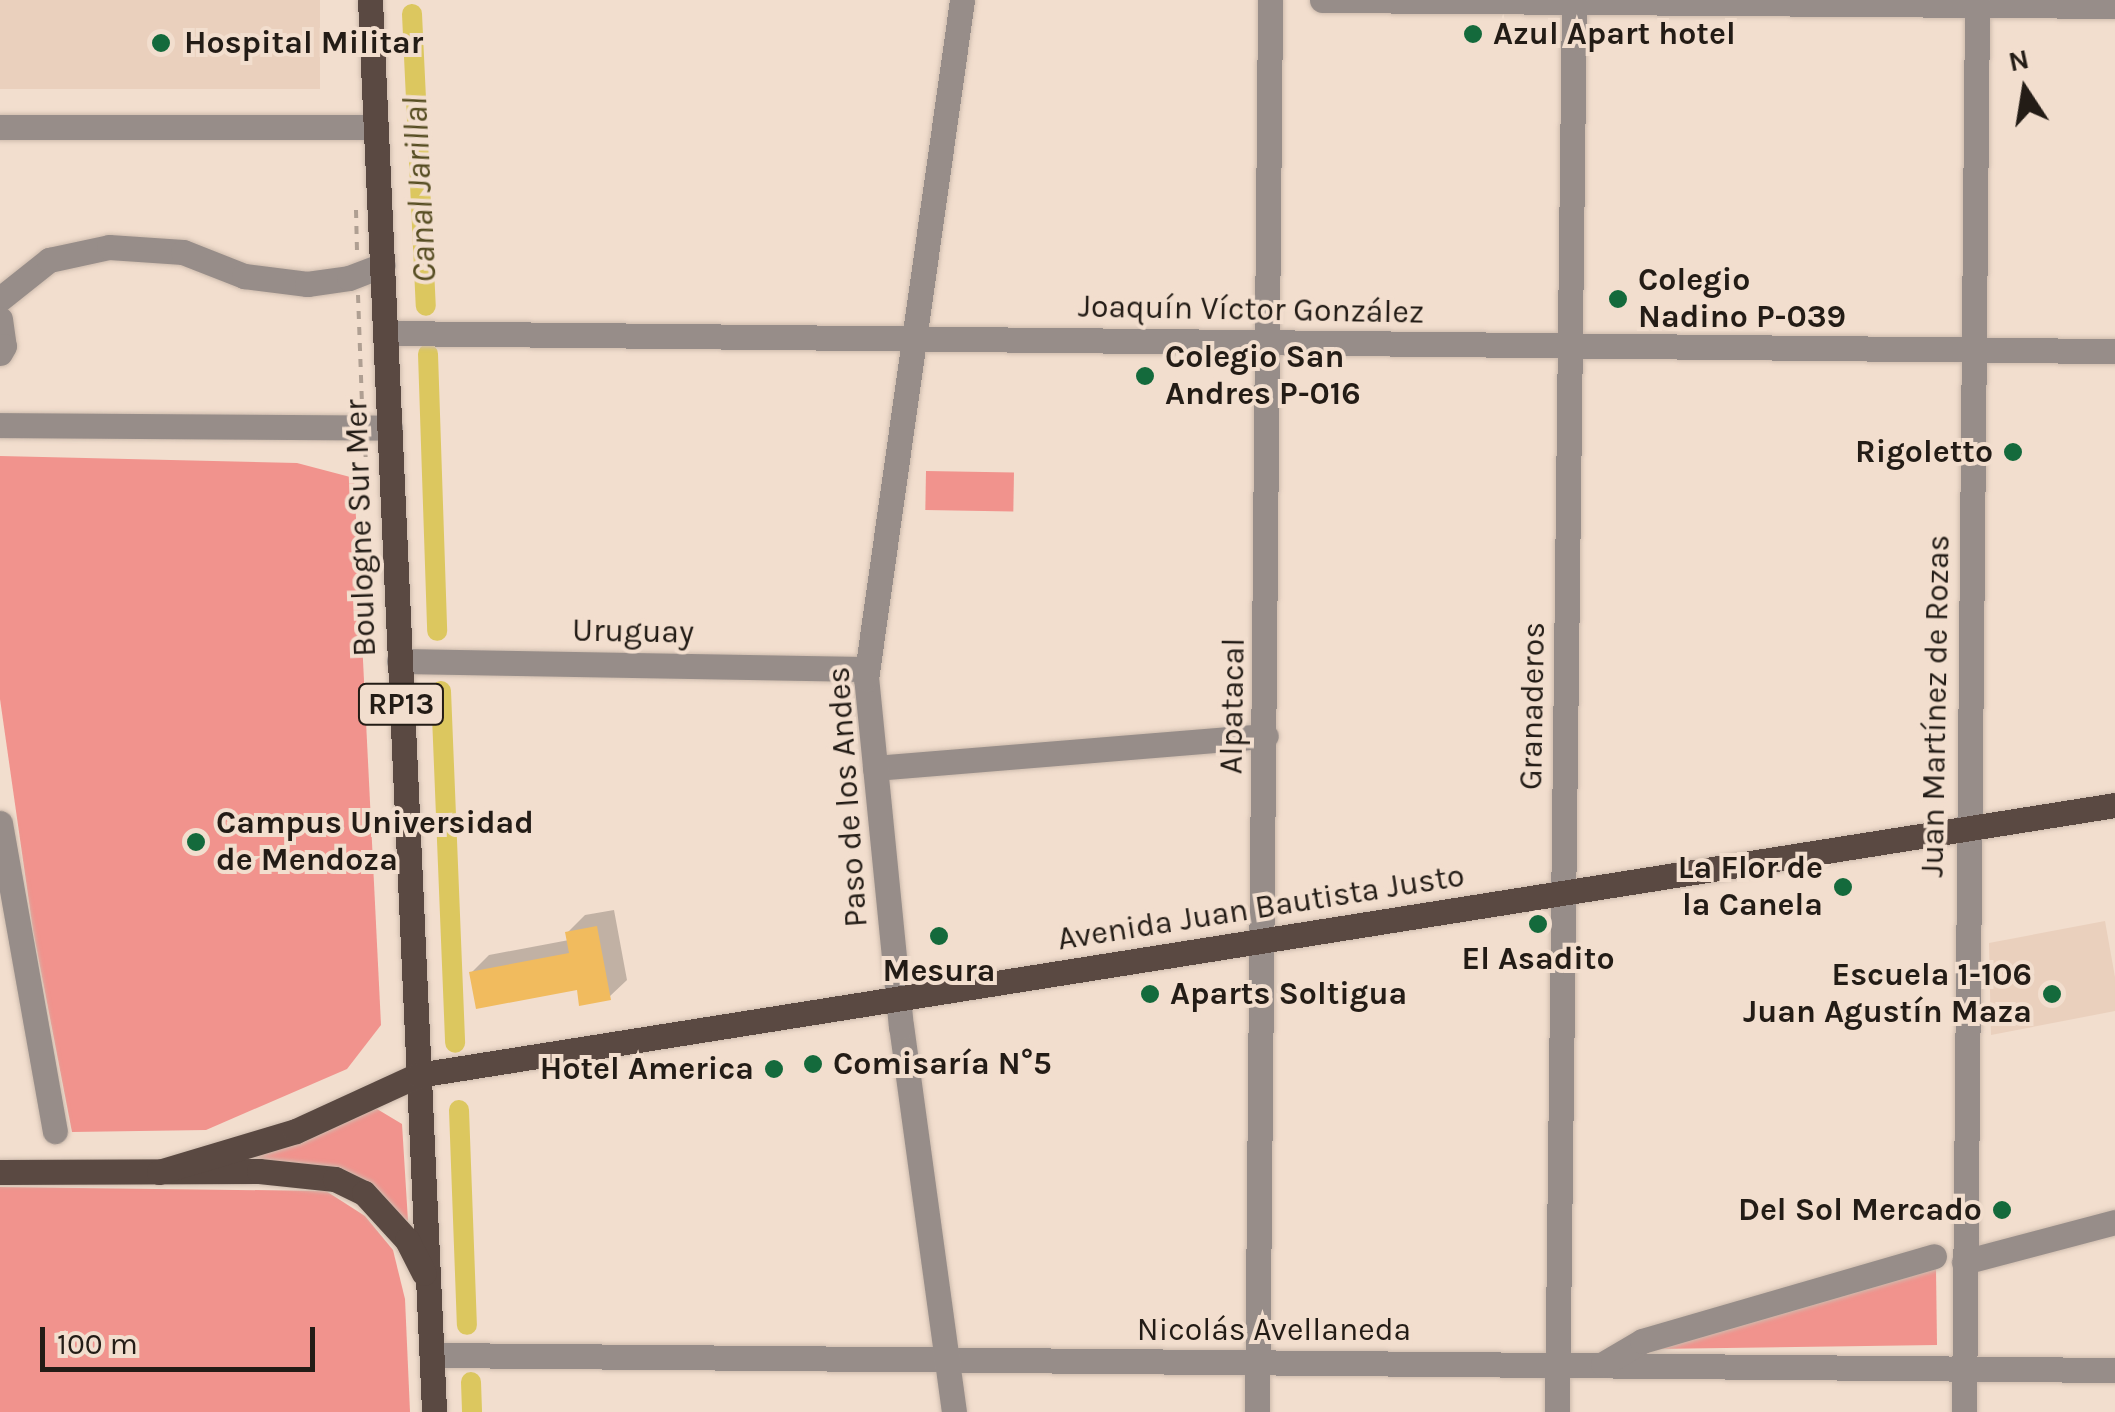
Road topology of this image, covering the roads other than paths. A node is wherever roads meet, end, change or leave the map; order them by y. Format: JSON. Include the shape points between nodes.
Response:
{"nodes":[{"id":1,"x":370,"y":0,"type":"edge"},
{"id":2,"x":962,"y":0,"type":"edge"},
{"id":3,"x":1270,"y":0,"type":"edge"},
{"id":4,"x":1322,"y":0,"type":"edge"},
{"id":5,"x":1574,"y":1,"type":"edge"},
{"id":6,"x":1977,"y":3,"type":"edge"},
{"id":7,"x":2115,"y":6,"type":"edge"},
{"id":8,"x":375,"y":127,"type":"junction"},
{"id":9,"x":0,"y":128,"type":"edge"},
{"id":10,"x":383,"y":265,"type":"junction"},
{"id":11,"x":0,"y":299,"type":"edge"},
{"id":12,"x":0,"y":320,"type":"edge"},
{"id":13,"x":386,"y":333,"type":"junction"},
{"id":14,"x":912,"y":339,"type":"junction"},
{"id":15,"x":1268,"y":342,"type":"junction"},
{"id":16,"x":1570,"y":346,"type":"junction"},
{"id":17,"x":1972,"y":349,"type":"junction"},
{"id":18,"x":2115,"y":351,"type":"edge"},
{"id":19,"x":0,"y":353,"type":"edge"},
{"id":20,"x":0,"y":425,"type":"edge"},
{"id":21,"x":390,"y":428,"type":"junction"},
{"id":22,"x":399,"y":661,"type":"junction"},
{"id":23,"x":866,"y":669,"type":"junction"},
{"id":24,"x":1266,"y":736,"type":"junction"},
{"id":25,"x":875,"y":768,"type":"junction"},
{"id":26,"x":2115,"y":805,"type":"edge"},
{"id":27,"x":0,"y":824,"type":"edge"},
{"id":28,"x":1966,"y":828,"type":"junction"},
{"id":29,"x":1564,"y":892,"type":"junction"},
{"id":30,"x":1262,"y":941,"type":"junction"},
{"id":31,"x":898,"y":999,"type":"junction"},
{"id":32,"x":418,"y":1075,"type":"junction"},
{"id":33,"x":55,"y":1130,"type":"dead end"},
{"id":34,"x":0,"y":1172,"type":"edge"},
{"id":35,"x":158,"y":1172,"type":"junction"},
{"id":36,"x":2115,"y":1222,"type":"edge"},
{"id":37,"x":1934,"y":1256,"type":"dead end"},
{"id":38,"x":1964,"y":1262,"type":"junction"},
{"id":39,"x":429,"y":1282,"type":"junction"},
{"id":40,"x":1646,"y":1353,"type":"junction"},
{"id":41,"x":432,"y":1355,"type":"junction"},
{"id":42,"x":946,"y":1360,"type":"junction"},
{"id":43,"x":1258,"y":1362,"type":"junction"},
{"id":44,"x":1557,"y":1365,"type":"junction"},
{"id":45,"x":1964,"y":1368,"type":"junction"},
{"id":46,"x":2115,"y":1370,"type":"edge"},
{"id":47,"x":434,"y":1412,"type":"edge"},
{"id":48,"x":954,"y":1412,"type":"edge"},
{"id":49,"x":1257,"y":1412,"type":"edge"},
{"id":50,"x":1557,"y":1412,"type":"edge"},
{"id":51,"x":1964,"y":1412,"type":"edge"}],
"edges":[{"from":1,"to":8,"type":"main road","name":"Boulogne Sur Mer","number":"RP13"},
{"from":2,"to":14,"type":"street","name":"Paso de los Andes"},
{"from":3,"to":15,"type":"street","name":"Alpatacal"},
{"from":4,"to":5,"type":"street"},
{"from":5,"to":6,"type":"street"},
{"from":5,"to":16,"type":"street","name":"Granaderos"},
{"from":6,"to":7,"type":"street"},
{"from":6,"to":17,"type":"street","name":"Juan Martínez de Rozas"},
{"from":8,"to":9,"type":"street"},
{"from":8,"to":10,"type":"main road","name":"Boulogne Sur Mer","number":"RP13"},
{"from":10,"to":11,"type":"street","via":[[306,284],[244,276],[183,252],[109,247],[49,260]]},
{"from":10,"to":13,"type":"main road","name":"Boulogne Sur Mer","number":"RP13"},
{"from":12,"to":19,"type":"street"},
{"from":13,"to":14,"type":"street","name":"Joaquín Víctor González"},
{"from":13,"to":21,"type":"main road","name":"Boulogne Sur Mer","number":"RP13"},
{"from":14,"to":15,"type":"street","name":"Joaquín Víctor González"},
{"from":14,"to":23,"type":"street","name":"Paso de los Andes"},
{"from":15,"to":16,"type":"street","name":"Joaquín Víctor González"},
{"from":15,"to":24,"type":"street","name":"Alpatacal"},
{"from":16,"to":17,"type":"street","name":"Joaquín Víctor González"},
{"from":16,"to":29,"type":"street","name":"Granaderos"},
{"from":17,"to":18,"type":"street","name":"Joaquín Víctor González"},
{"from":17,"to":28,"type":"street","name":"Juan Martínez de Rozas"},
{"from":20,"to":21,"type":"street"},
{"from":21,"to":22,"type":"main road","name":"Boulogne Sur Mer","number":"RP13"},
{"from":22,"to":23,"type":"street","name":"Uruguay"},
{"from":22,"to":32,"type":"main road","name":"Boulogne Sur Mer","number":"RP13"},
{"from":23,"to":25,"type":"street","name":"Paso de los Andes"},
{"from":24,"to":25,"type":"street"},
{"from":24,"to":30,"type":"street","name":"Alpatacal"},
{"from":25,"to":31,"type":"street","name":"Paso de los Andes"},
{"from":26,"to":28,"type":"main road","name":"Avenida Juan Bautista Justo"},
{"from":27,"to":33,"type":"street"},
{"from":28,"to":29,"type":"main road","name":"Avenida Juan Bautista Justo"},
{"from":28,"to":38,"type":"street","name":"Juan Martínez de Rozas"},
{"from":29,"to":30,"type":"main road","name":"Avenida Juan Bautista Justo"},
{"from":29,"to":44,"type":"street","name":"Granaderos"},
{"from":30,"to":31,"type":"main road","name":"Avenida Juan Bautista Justo"},
{"from":30,"to":43,"type":"street","name":"Alpatacal"},
{"from":31,"to":32,"type":"main road","name":"Avenida Juan Bautista Justo"},
{"from":31,"to":42,"type":"street","name":"Paso de los Andes"},
{"from":32,"to":35,"type":"main road","name":"Avenida Juan Bautista Justo","via":[[296,1130]]},
{"from":32,"to":39,"type":"main road","name":"Boulogne Sur Mer","number":"RP13"},
{"from":34,"to":35,"type":"main road"},
{"from":35,"to":39,"type":"main road","via":[[259,1171],[354,1185],[407,1240]]},
{"from":36,"to":38,"type":"street"},
{"from":37,"to":40,"type":"street"},
{"from":38,"to":45,"type":"street","name":"Juan Martínez de Rozas"},
{"from":39,"to":41,"type":"main road","name":"Boulogne Sur Mer","number":"RP13"},
{"from":40,"to":44,"type":"street","name":"Nicolás Avellaneda","via":[[1600,1365]]},
{"from":40,"to":45,"type":"street","name":"Nicolás Avellaneda"},
{"from":41,"to":42,"type":"street","name":"Nicolás Avellaneda"},
{"from":41,"to":47,"type":"main road","name":"Boulogne Sur Mer","number":"RP13"},
{"from":42,"to":43,"type":"street","name":"Nicolás Avellaneda"},
{"from":42,"to":48,"type":"street","name":"Paso de los Andes"},
{"from":43,"to":44,"type":"street","name":"Nicolás Avellaneda"},
{"from":43,"to":49,"type":"street","name":"Alpatacal"},
{"from":44,"to":50,"type":"street","name":"Granaderos"},
{"from":45,"to":46,"type":"street","name":"Nicolás Avellaneda"},
{"from":45,"to":51,"type":"street","name":"Juan Martínez de Rozas"}]}
